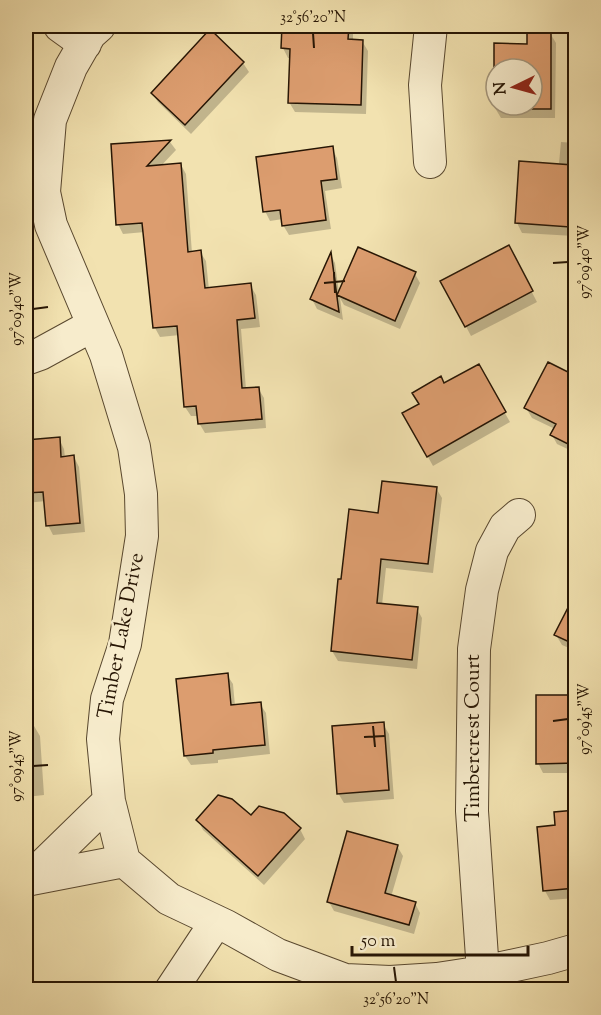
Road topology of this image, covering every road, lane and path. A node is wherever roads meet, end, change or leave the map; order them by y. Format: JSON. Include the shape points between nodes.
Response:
{"nodes":[{"id":1,"x":60,"y":26,"type":"edge"},
{"id":2,"x":430,"y":26,"type":"edge"},
{"id":3,"x":92,"y":35,"type":"edge"},
{"id":4,"x":430,"y":162,"type":"dead end"},
{"id":5,"x":93,"y":325,"type":"junction"},
{"id":6,"x":26,"y":358,"type":"edge"},
{"id":7,"x":519,"y":515,"type":"dead end"},
{"id":8,"x":109,"y":801,"type":"junction"},
{"id":9,"x":124,"y":861,"type":"junction"},
{"id":10,"x":27,"y":880,"type":"edge"},
{"id":11,"x":216,"y":922,"type":"junction"},
{"id":12,"x":576,"y":950,"type":"edge"},
{"id":13,"x":483,"y":972,"type":"junction"},
{"id":14,"x":171,"y":990,"type":"edge"}],
"edges":[{"from":1,"to":3,"type":"street"},
{"from":2,"to":4,"type":"street","via":[[425,85]]},
{"from":3,"to":5,"type":"street","name":"Timber Lake Drive","via":[[71,66],[50,120],[44,192],[51,225]]},
{"from":5,"to":6,"type":"street"},
{"from":5,"to":8,"type":"street","name":"Timber Lake Drive","via":[[134,447],[141,494],[142,536],[124,644],[107,699],[103,739]]},
{"from":7,"to":13,"type":"street","name":"Timbercrest Court","via":[[505,527],[492,551],[474,649],[472,811]]},
{"from":8,"to":9,"type":"street","name":"Timber Lake Drive"},
{"from":8,"to":10,"type":"street"},
{"from":9,"to":10,"type":"street"},
{"from":9,"to":11,"type":"street","via":[[169,899]]},
{"from":11,"to":13,"type":"street","via":[[278,955],[345,980],[437,980]]},
{"from":11,"to":14,"type":"street"},
{"from":12,"to":13,"type":"street"}]}
